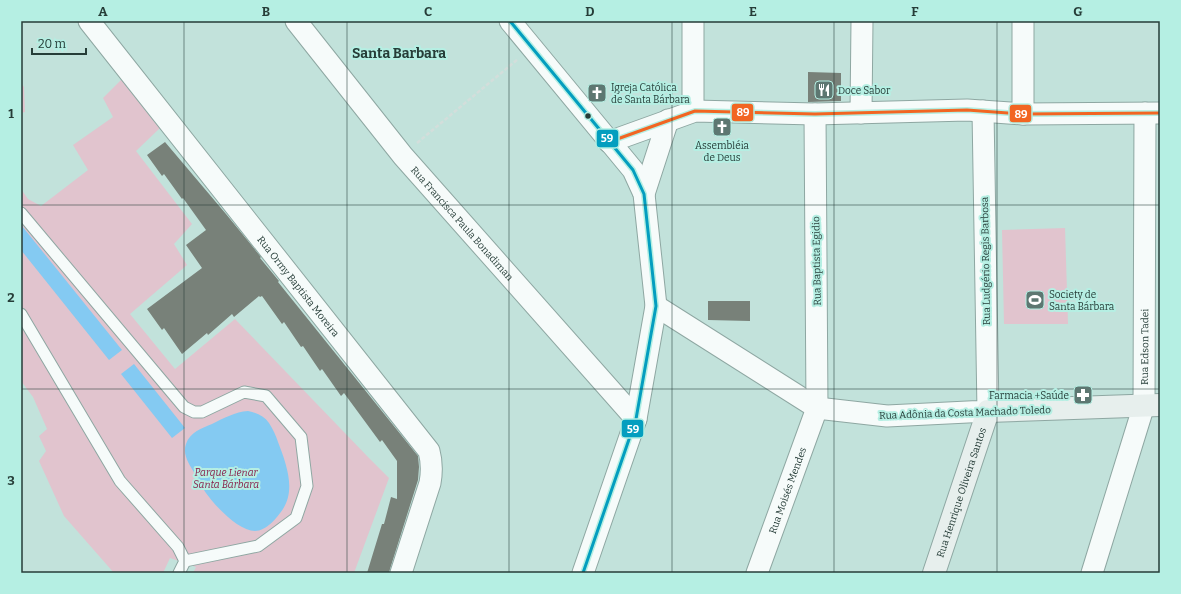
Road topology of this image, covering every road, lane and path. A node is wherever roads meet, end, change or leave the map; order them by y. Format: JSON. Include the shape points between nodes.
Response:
{"nodes":[{"id":1,"x":89,"y":21,"type":"edge"},
{"id":2,"x":296,"y":21,"type":"edge"},
{"id":3,"x":510,"y":21,"type":"edge"},
{"id":4,"x":693,"y":21,"type":"edge"},
{"id":5,"x":862,"y":21,"type":"edge"},
{"id":6,"x":1024,"y":21,"type":"edge"},
{"id":7,"x":532,"y":48,"type":"junction"},
{"id":8,"x":693,"y":111,"type":"junction"},
{"id":9,"x":983,"y":111,"type":"junction"},
{"id":10,"x":861,"y":113,"type":"junction"},
{"id":11,"x":1153,"y":113,"type":"edge"},
{"id":12,"x":815,"y":114,"type":"junction"},
{"id":13,"x":1023,"y":114,"type":"junction"},
{"id":14,"x":668,"y":120,"type":"junction"},
{"id":15,"x":609,"y":142,"type":"junction"},
{"id":16,"x":402,"y":156,"type":"junction"},
{"id":17,"x":644,"y":194,"type":"junction"},
{"id":18,"x":21,"y":213,"type":"edge"},
{"id":19,"x":656,"y":306,"type":"junction"},
{"id":20,"x":21,"y":314,"type":"edge"},
{"id":21,"x":1152,"y":405,"type":"edge"},
{"id":22,"x":818,"y":408,"type":"junction"},
{"id":23,"x":988,"y":411,"type":"junction"},
{"id":24,"x":636,"y":419,"type":"junction"},
{"id":25,"x":185,"y":561,"type":"junction"},
{"id":26,"x":179,"y":573,"type":"edge"},
{"id":27,"x":401,"y":573,"type":"edge"},
{"id":28,"x":583,"y":573,"type":"edge"},
{"id":29,"x":757,"y":573,"type":"edge"},
{"id":30,"x":934,"y":573,"type":"edge"},
{"id":31,"x":1092,"y":573,"type":"edge"}],
"edges":[{"from":1,"to":27,"type":"street","name":"Rua Ormy Baptista Moreira","via":[[429,451],[432,461],[430,483]]},
{"from":2,"to":16,"type":"street","name":"Rua Francisca Paula Bonadiman"},
{"from":3,"to":7,"type":"street"},
{"from":4,"to":8,"type":"street"},
{"from":5,"to":10,"type":"street"},
{"from":6,"to":13,"type":"street"},
{"from":7,"to":15,"type":"street"},
{"from":7,"to":16,"type":"path"},
{"from":8,"to":12,"type":"street"},
{"from":8,"to":14,"type":"street"},
{"from":9,"to":10,"type":"street"},
{"from":9,"to":13,"type":"street"},
{"from":9,"to":23,"type":"street","name":"Rua Ludgério Regis Barbosa"},
{"from":10,"to":12,"type":"street"},
{"from":11,"to":13,"type":"street"},
{"from":11,"to":21,"type":"street","name":"Rua Edson Tadei"},
{"from":12,"to":22,"type":"street","name":"Rua Baptista Egidio"},
{"from":14,"to":15,"type":"street"},
{"from":14,"to":17,"type":"street"},
{"from":15,"to":17,"type":"street","via":[[633,170]]},
{"from":16,"to":24,"type":"street","name":"Rua Francisca Paula Bonadiman"},
{"from":17,"to":19,"type":"street"},
{"from":18,"to":25,"type":"lane","via":[[184,407],[194,412],[202,412],[244,392],[266,396],[301,437],[307,486],[296,518],[258,546]]},
{"from":19,"to":22,"type":"street","name":"Rua Adônia da Costa Machado Toledo"},
{"from":19,"to":24,"type":"street"},
{"from":20,"to":25,"type":"lane","via":[[120,481],[178,547]]},
{"from":21,"to":23,"type":"street","name":"Rua Adônia da Costa Machado Toledo"},
{"from":21,"to":31,"type":"street","name":"Rua Edson Tadei"},
{"from":22,"to":23,"type":"street","name":"Rua Adônia da Costa Machado Toledo","via":[[887,416]]},
{"from":22,"to":29,"type":"street","name":"Rua Moisés Mendes"},
{"from":23,"to":30,"type":"street","name":"Rua Henrique Oliveira Santos"},
{"from":24,"to":28,"type":"street"},
{"from":25,"to":26,"type":"lane"}]}
